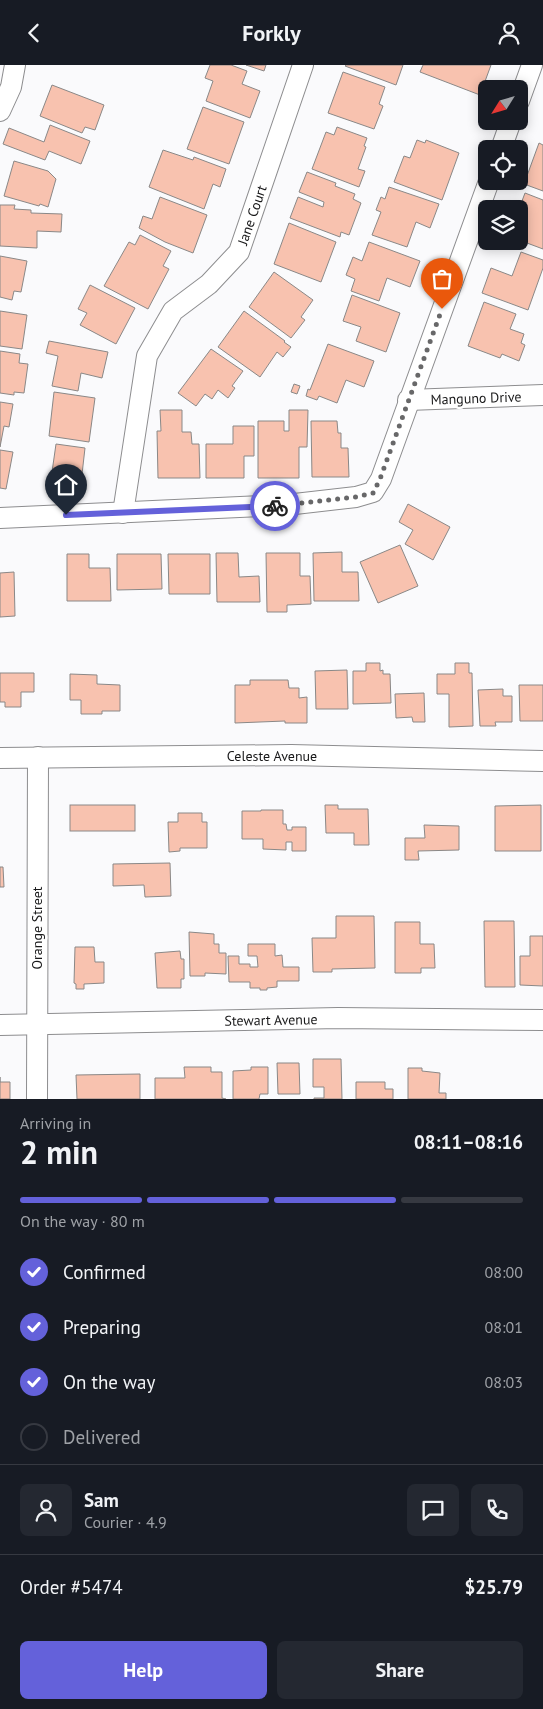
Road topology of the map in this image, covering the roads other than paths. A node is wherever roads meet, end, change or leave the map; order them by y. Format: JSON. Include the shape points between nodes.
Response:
{"nodes":[{"id":1,"x":15,"y":65,"type":"edge"},
{"id":2,"x":303,"y":65,"type":"edge"},
{"id":3,"x":532,"y":65,"type":"edge"},
{"id":4,"x":527,"y":80,"type":"edge"},
{"id":5,"x":0,"y":111,"type":"edge"},
{"id":6,"x":486,"y":190,"type":"edge"},
{"id":7,"x":543,"y":395,"type":"edge"},
{"id":8,"x":408,"y":400,"type":"junction"},
{"id":9,"x":123,"y":513,"type":"junction"},
{"id":10,"x":0,"y":518,"type":"edge"},
{"id":11,"x":38,"y":757,"type":"junction"},
{"id":12,"x":0,"y":758,"type":"edge"},
{"id":13,"x":543,"y":761,"type":"edge"},
{"id":14,"x":543,"y":1020,"type":"edge"},
{"id":15,"x":37,"y":1024,"type":"junction"},
{"id":16,"x":0,"y":1025,"type":"edge"},
{"id":17,"x":37,"y":1099,"type":"edge"}],
"edges":[{"from":1,"to":5,"type":"street","via":[[11,87]]},
{"from":2,"to":9,"type":"street","name":"Jane Court","via":[[239,252],[209,284],[174,311],[147,356]]},
{"from":3,"to":4,"type":"street"},
{"from":6,"to":8,"type":"street"},
{"from":7,"to":8,"type":"street","name":"Manguno Drive"},
{"from":8,"to":9,"type":"street","via":[[373,493],[286,505]]},
{"from":9,"to":10,"type":"street"},
{"from":11,"to":12,"type":"street","name":"Celeste Avenue"},
{"from":11,"to":13,"type":"street","name":"Celeste Avenue","via":[[291,755]]},
{"from":11,"to":15,"type":"street","name":"Orange Street"},
{"from":14,"to":15,"type":"street","name":"Stewart Avenue","via":[[338,1018]]},
{"from":15,"to":16,"type":"street","name":"Stewart Avenue"},
{"from":15,"to":17,"type":"street","name":"Orange Street"}]}
